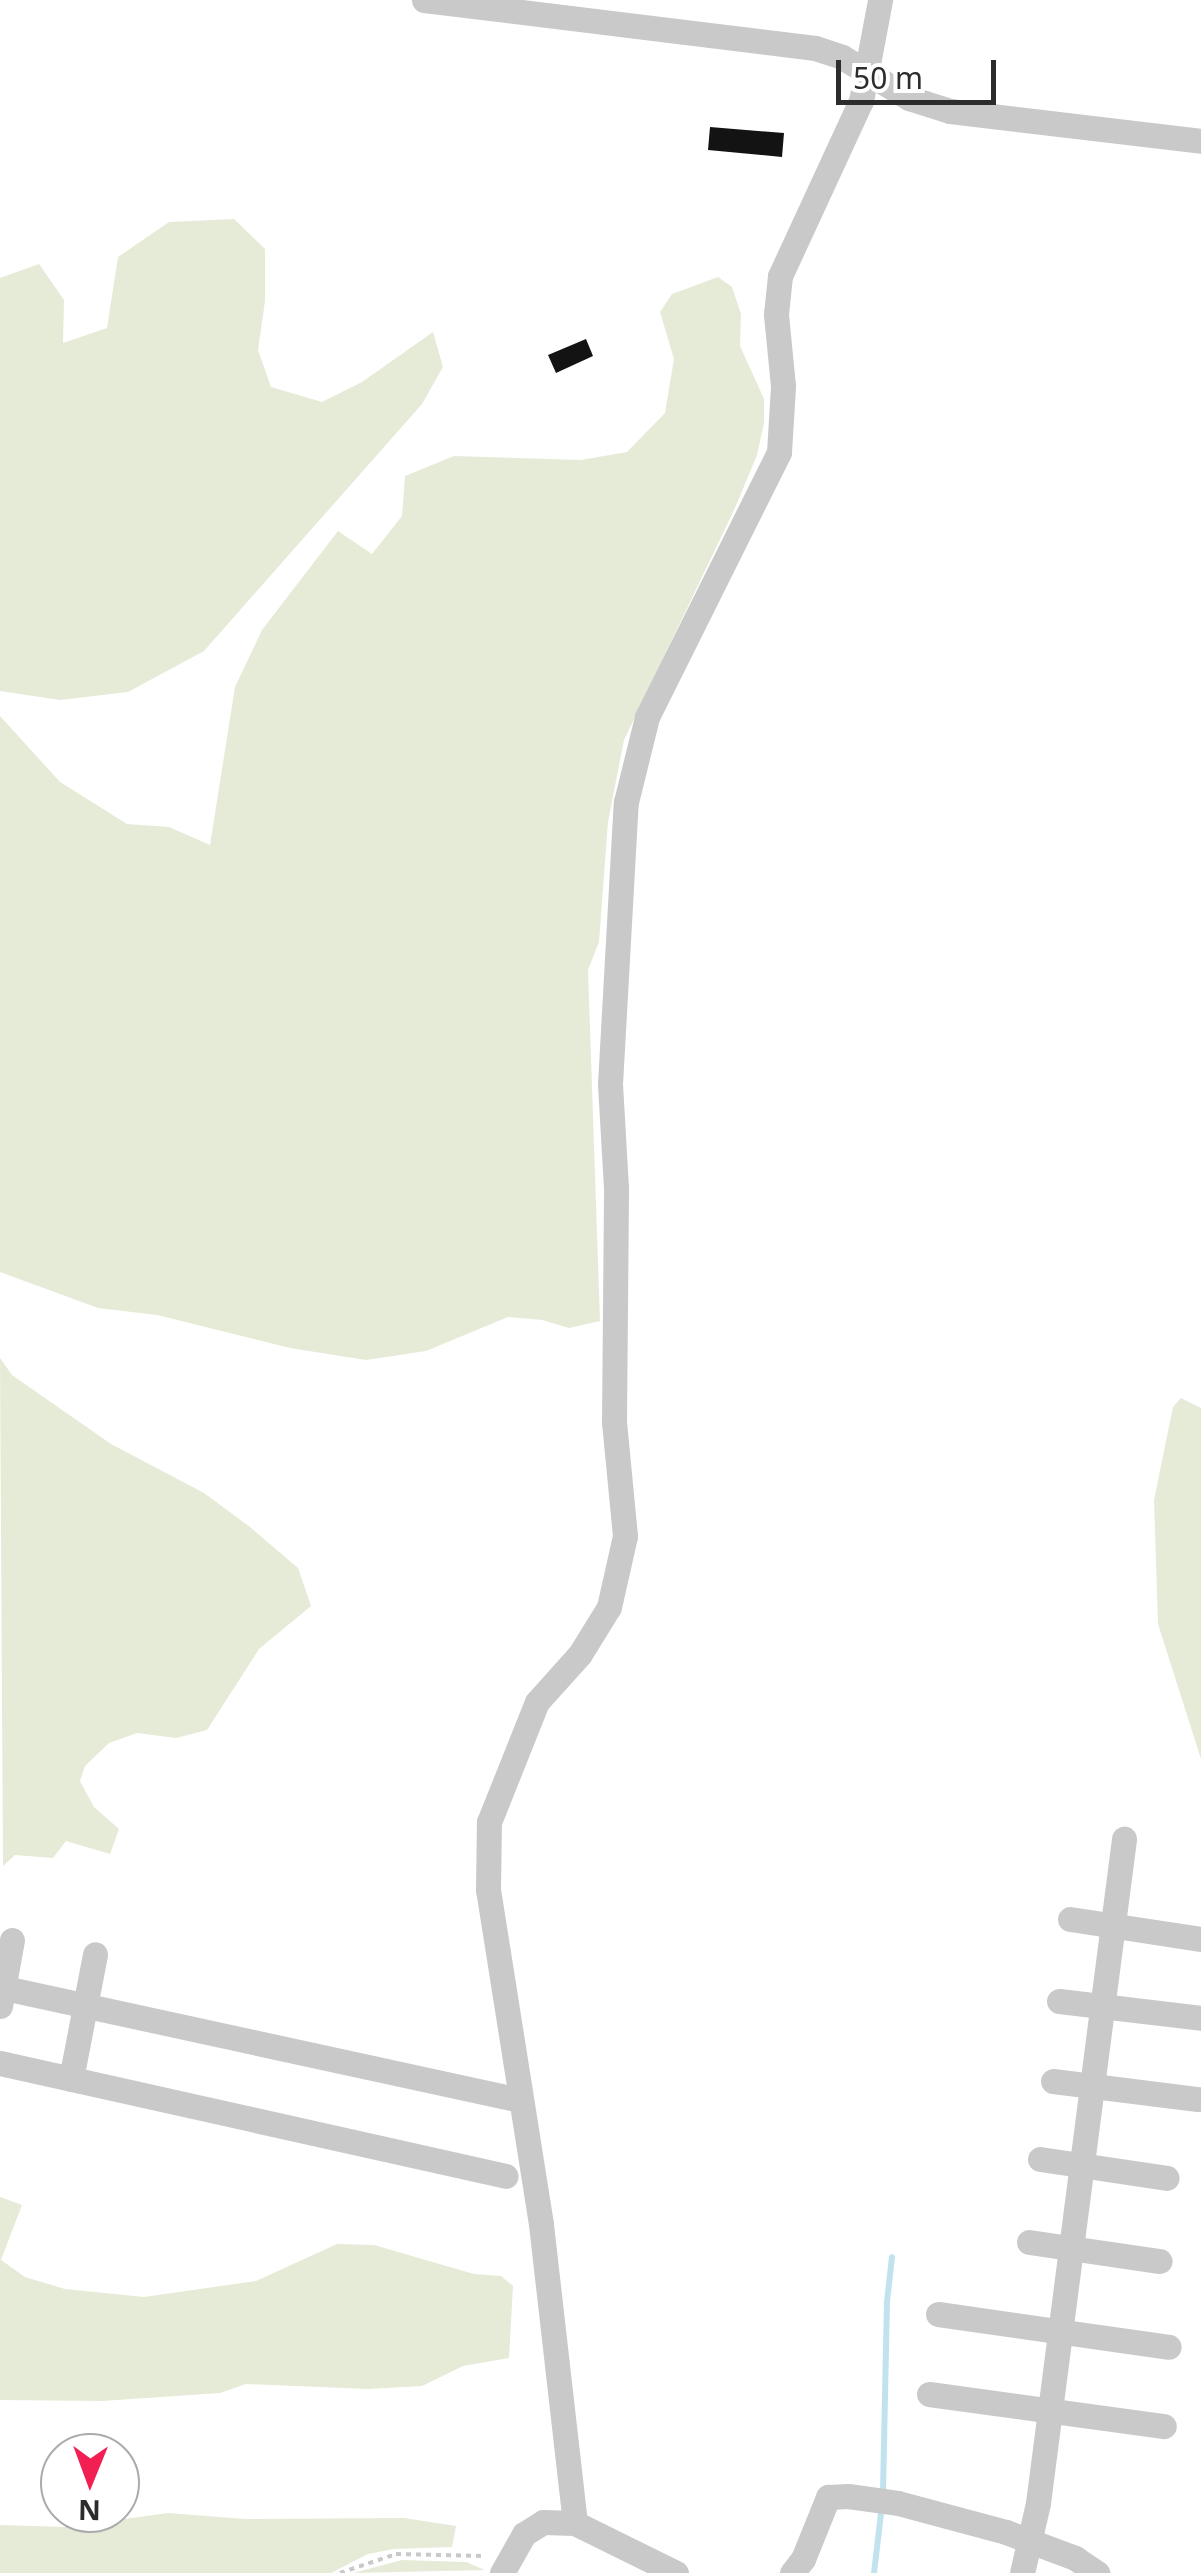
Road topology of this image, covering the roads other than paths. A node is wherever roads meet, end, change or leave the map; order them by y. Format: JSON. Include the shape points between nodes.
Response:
{"nodes":[{"id":1,"x":424,"y":0,"type":"edge"},
{"id":2,"x":654,"y":0,"type":"edge"},
{"id":3,"x":880,"y":0,"type":"edge"},
{"id":4,"x":651,"y":26,"type":"junction"},
{"id":5,"x":868,"y":74,"type":"junction"},
{"id":6,"x":1201,"y":141,"type":"edge"},
{"id":7,"x":1124,"y":1839,"type":"dead end"},
{"id":8,"x":1070,"y":1919,"type":"dead end"},
{"id":9,"x":1116,"y":1926,"type":"junction"},
{"id":10,"x":1201,"y":1939,"type":"edge"},
{"id":11,"x":12,"y":1940,"type":"dead end"},
{"id":12,"x":95,"y":1954,"type":"dead end"},
{"id":13,"x":1,"y":1993,"type":"edge"},
{"id":14,"x":1059,"y":2001,"type":"dead end"},
{"id":15,"x":85,"y":2006,"type":"junction"},
{"id":16,"x":1104,"y":2007,"type":"junction"},
{"id":17,"x":1201,"y":2018,"type":"edge"},
{"id":18,"x":0,"y":2063,"type":"edge"},
{"id":19,"x":71,"y":2079,"type":"junction"},
{"id":20,"x":1053,"y":2081,"type":"dead end"},
{"id":21,"x":1094,"y":2086,"type":"junction"},
{"id":22,"x":1198,"y":2099,"type":"dead end"},
{"id":23,"x":520,"y":2100,"type":"junction"},
{"id":24,"x":1040,"y":2160,"type":"dead end"},
{"id":25,"x":1083,"y":2166,"type":"junction"},
{"id":26,"x":506,"y":2176,"type":"dead end"},
{"id":27,"x":1168,"y":2178,"type":"dead end"},
{"id":28,"x":1029,"y":2242,"type":"dead end"},
{"id":29,"x":1072,"y":2248,"type":"junction"},
{"id":30,"x":1160,"y":2261,"type":"dead end"},
{"id":31,"x":938,"y":2314,"type":"dead end"},
{"id":32,"x":1061,"y":2331,"type":"junction"},
{"id":33,"x":1170,"y":2346,"type":"dead end"},
{"id":34,"x":929,"y":2394,"type":"dead end"},
{"id":35,"x":1050,"y":2410,"type":"junction"},
{"id":36,"x":1164,"y":2426,"type":"dead end"},
{"id":37,"x":575,"y":2523,"type":"junction"},
{"id":38,"x":1030,"y":2541,"type":"junction"},
{"id":39,"x":506,"y":2566,"type":"edge"},
{"id":40,"x":676,"y":2573,"type":"edge"},
{"id":41,"x":792,"y":2573,"type":"edge"},
{"id":42,"x":1022,"y":2573,"type":"edge"},
{"id":43,"x":1097,"y":2573,"type":"edge"}],
"edges":[{"from":1,"to":4,"type":"street"},
{"from":2,"to":4,"type":"street"},
{"from":3,"to":5,"type":"street"},
{"from":4,"to":5,"type":"street","via":[[815,48]]},
{"from":5,"to":6,"type":"street","via":[[910,98],[950,110]]},
{"from":5,"to":23,"type":"street","via":[[840,152],[780,276],[779,452],[647,717],[626,802],[610,1084],[614,1422],[625,1536],[609,1607],[580,1654],[537,1702],[489,1822],[488,1890]]},
{"from":7,"to":9,"type":"street"},
{"from":8,"to":9,"type":"street"},
{"from":9,"to":10,"type":"street"},
{"from":9,"to":16,"type":"street"},
{"from":11,"to":13,"type":"street"},
{"from":12,"to":15,"type":"street"},
{"from":13,"to":15,"type":"street"},
{"from":14,"to":16,"type":"street"},
{"from":15,"to":19,"type":"street"},
{"from":15,"to":23,"type":"street"},
{"from":16,"to":17,"type":"street"},
{"from":16,"to":21,"type":"street"},
{"from":18,"to":19,"type":"street"},
{"from":19,"to":26,"type":"street"},
{"from":20,"to":21,"type":"street"},
{"from":21,"to":22,"type":"street"},
{"from":21,"to":25,"type":"street"},
{"from":23,"to":37,"type":"street"},
{"from":24,"to":25,"type":"street"},
{"from":25,"to":27,"type":"street"},
{"from":25,"to":29,"type":"street"},
{"from":28,"to":29,"type":"street"},
{"from":29,"to":30,"type":"street"},
{"from":29,"to":32,"type":"street"},
{"from":31,"to":32,"type":"street"},
{"from":32,"to":33,"type":"street"},
{"from":32,"to":35,"type":"street"},
{"from":34,"to":35,"type":"street"},
{"from":35,"to":36,"type":"street"},
{"from":35,"to":38,"type":"street"},
{"from":37,"to":39,"type":"street","via":[[543,2522],[524,2534]]},
{"from":37,"to":40,"type":"street"},
{"from":38,"to":41,"type":"street","via":[[898,2503],[828,2497]]},
{"from":38,"to":42,"type":"street"},
{"from":38,"to":43,"type":"street"}]}
